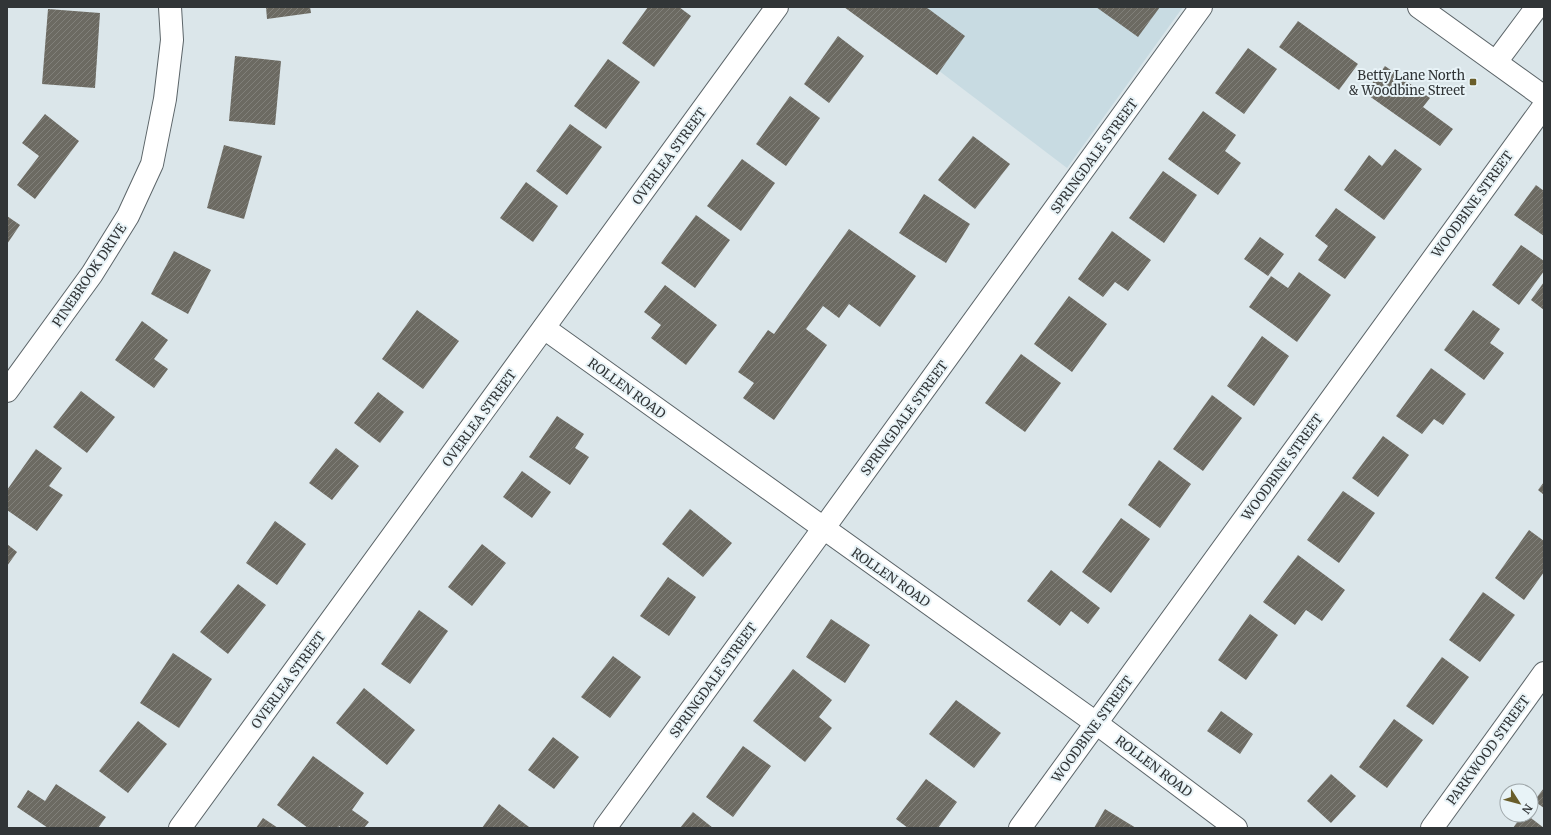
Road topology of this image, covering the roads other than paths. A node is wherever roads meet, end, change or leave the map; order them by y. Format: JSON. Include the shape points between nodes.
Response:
{"nodes":[{"id":1,"x":170,"y":7,"type":"edge"},
{"id":2,"x":777,"y":7,"type":"edge"},
{"id":3,"x":1201,"y":7,"type":"edge"},
{"id":4,"x":1419,"y":7,"type":"edge"},
{"id":5,"x":1536,"y":7,"type":"edge"},
{"id":6,"x":1496,"y":62,"type":"junction"},
{"id":7,"x":1544,"y":97,"type":"edge"},
{"id":8,"x":1544,"y":106,"type":"edge"},
{"id":9,"x":544,"y":328,"type":"junction"},
{"id":10,"x":7,"y":392,"type":"edge"},
{"id":11,"x":823,"y":529,"type":"junction"},
{"id":12,"x":1544,"y":673,"type":"edge"},
{"id":13,"x":1096,"y":723,"type":"junction"},
{"id":14,"x":180,"y":828,"type":"edge"},
{"id":15,"x":605,"y":828,"type":"edge"},
{"id":16,"x":1020,"y":828,"type":"edge"},
{"id":17,"x":1236,"y":828,"type":"edge"},
{"id":18,"x":1432,"y":828,"type":"edge"}],
"edges":[{"from":1,"to":10,"type":"street","name":"PINEBROOK DRIVE","via":[[172,40],[168,77],[152,164],[128,216],[92,274]]},
{"from":2,"to":9,"type":"street","name":"OVERLEA STREET"},
{"from":3,"to":11,"type":"street","name":"SPRINGDALE STREET"},
{"from":4,"to":6,"type":"street"},
{"from":5,"to":6,"type":"street"},
{"from":6,"to":7,"type":"street"},
{"from":8,"to":13,"type":"street","name":"WOODBINE STREET"},
{"from":9,"to":11,"type":"street","name":"ROLLEN ROAD"},
{"from":9,"to":14,"type":"street","name":"OVERLEA STREET"},
{"from":11,"to":13,"type":"street","name":"ROLLEN ROAD"},
{"from":11,"to":15,"type":"street","name":"SPRINGDALE STREET"},
{"from":12,"to":18,"type":"street","name":"PARKWOOD STREET"},
{"from":13,"to":16,"type":"street","name":"WOODBINE STREET"},
{"from":13,"to":17,"type":"street","name":"ROLLEN ROAD"}]}
